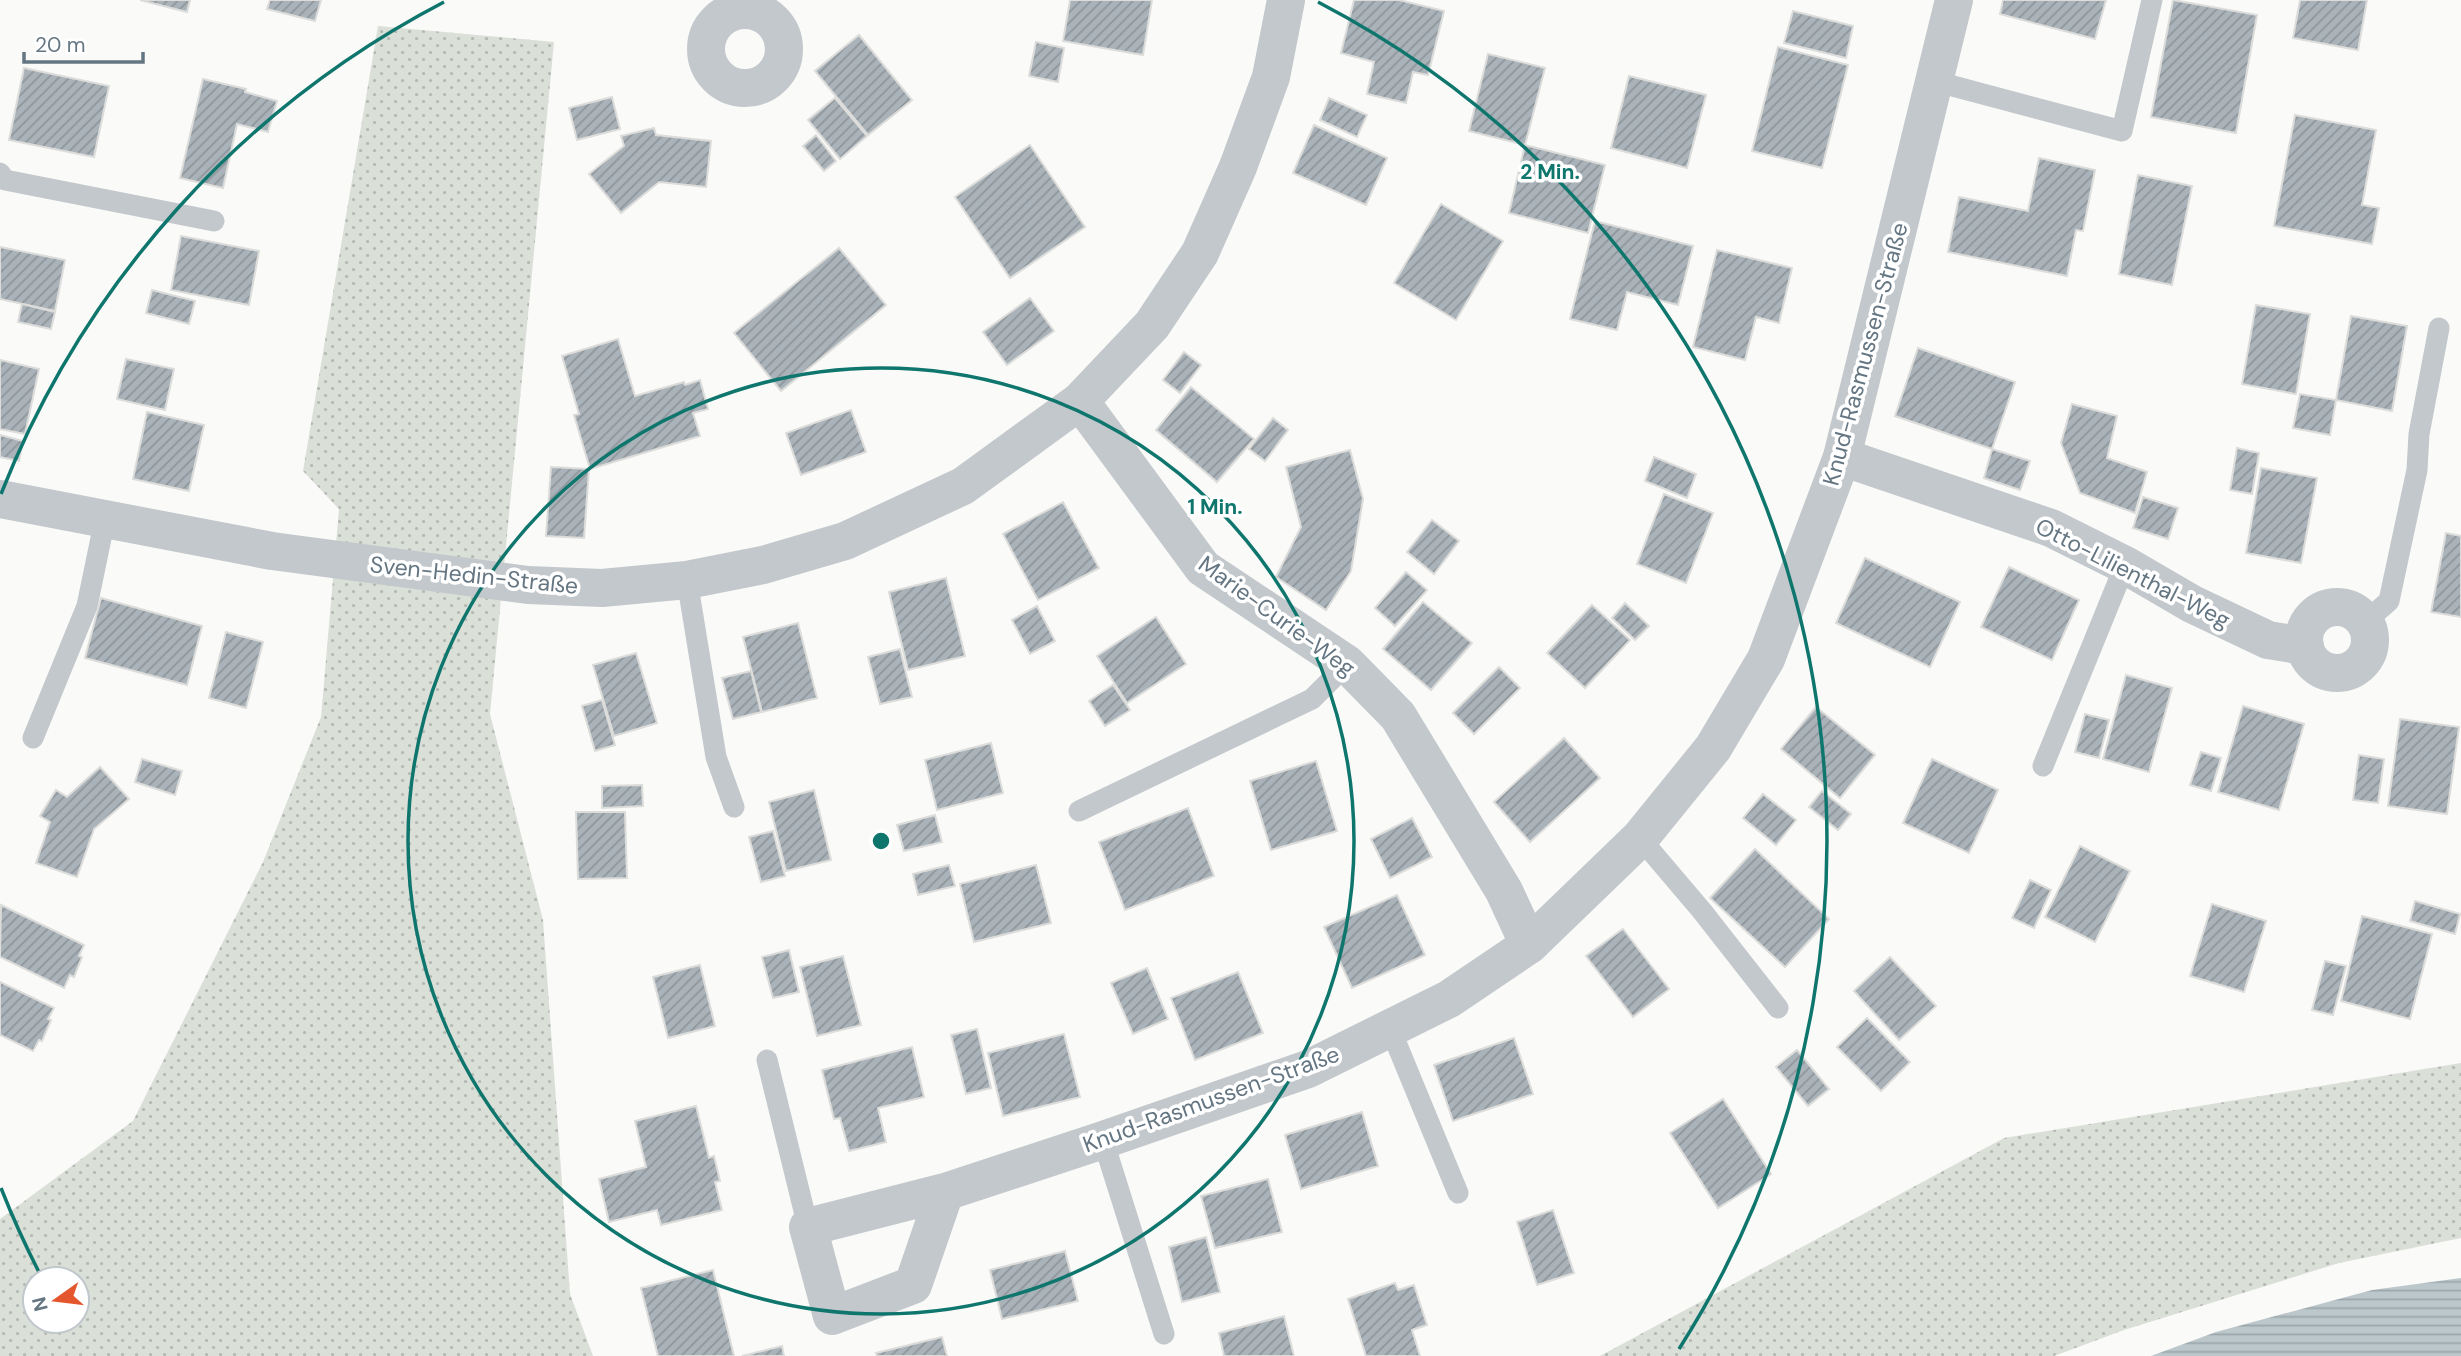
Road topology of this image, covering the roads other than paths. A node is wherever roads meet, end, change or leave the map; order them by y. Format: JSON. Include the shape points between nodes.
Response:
{"nodes":[{"id":1,"x":1286,"y":0,"type":"edge"},
{"id":2,"x":1954,"y":0,"type":"edge"},
{"id":3,"x":2152,"y":0,"type":"edge"},
{"id":4,"x":1934,"y":81,"type":"junction"},
{"id":5,"x":0,"y":173,"type":"edge"},
{"id":6,"x":214,"y":221,"type":"dead end"},
{"id":7,"x":2439,"y":328,"type":"dead end"},
{"id":8,"x":1080,"y":401,"type":"junction"},
{"id":9,"x":1842,"y":457,"type":"junction"},
{"id":10,"x":0,"y":499,"type":"edge"},
{"id":11,"x":105,"y":519,"type":"junction"},
{"id":12,"x":2125,"y":565,"type":"junction"},
{"id":13,"x":687,"y":580,"type":"junction"},
{"id":14,"x":2365,"y":622,"type":"junction"},
{"id":15,"x":2305,"y":646,"type":"junction"},
{"id":16,"x":1347,"y":664,"type":"junction"},
{"id":17,"x":33,"y":738,"type":"dead end"},
{"id":18,"x":2043,"y":766,"type":"dead end"},
{"id":19,"x":734,"y":807,"type":"dead end"},
{"id":20,"x":1079,"y":811,"type":"dead end"},
{"id":21,"x":1640,"y":838,"type":"junction"},
{"id":22,"x":1529,"y":945,"type":"junction"},
{"id":23,"x":1777,"y":1008,"type":"dead end"},
{"id":24,"x":1390,"y":1028,"type":"junction"},
{"id":25,"x":767,"y":1060,"type":"dead end"},
{"id":26,"x":1103,"y":1140,"type":"junction"},
{"id":27,"x":946,"y":1192,"type":"junction"},
{"id":28,"x":1458,"y":1193,"type":"dead end"},
{"id":29,"x":808,"y":1227,"type":"junction"},
{"id":30,"x":1164,"y":1334,"type":"dead end"}],
"edges":[{"from":1,"to":8,"type":"street","name":"Sven-Hedin-Straße","via":[[1271,77],[1238,167],[1199,253],[1152,325]]},
{"from":2,"to":4,"type":"street","name":"Knud-Rasmussen-Straße"},
{"from":3,"to":4,"type":"lane","via":[[2122,131]]},
{"from":4,"to":9,"type":"street","name":"Knud-Rasmussen-Straße"},
{"from":5,"to":6,"type":"lane","via":[[5,180]]},
{"from":7,"to":14,"type":"lane","via":[[2419,434],[2417,470],[2389,601]]},
{"from":8,"to":13,"type":"street","name":"Sven-Hedin-Straße","via":[[964,486],[845,541],[763,565]]},
{"from":8,"to":16,"type":"street","name":"Marie-Curie-Weg","via":[[1203,568]]},
{"from":9,"to":12,"type":"street","name":"Otto-Lilienthal-Weg","via":[[2050,528]]},
{"from":9,"to":21,"type":"street","name":"Knud-Rasmussen-Straße","via":[[1766,659],[1713,748]]},
{"from":10,"to":11,"type":"street","name":"Sven-Hedin-Straße"},
{"from":11,"to":13,"type":"street","name":"Sven-Hedin-Straße","via":[[272,551],[528,584],[602,588]]},
{"from":11,"to":17,"type":"lane","via":[[87,606]]},
{"from":12,"to":15,"type":"street","name":"Otto-Lilienthal-Weg","via":[[2268,640]]},
{"from":12,"to":18,"type":"lane"},
{"from":13,"to":19,"type":"lane","via":[[716,757]]},
{"from":14,"to":15,"type":"street","via":[[2347,608],[2325,609],[2308,624]]},
{"from":14,"to":15,"type":"street","via":[[2370,647],[2358,666],[2348,671],[2337,673],[2316,666]]},
{"from":16,"to":20,"type":"lane","via":[[1311,699]]},
{"from":16,"to":22,"type":"street","name":"Marie-Curie-Weg","via":[[1398,716],[1504,891]]},
{"from":21,"to":22,"type":"street","name":"Knud-Rasmussen-Straße"},
{"from":21,"to":23,"type":"lane"},
{"from":22,"to":24,"type":"street","name":"Knud-Rasmussen-Straße","via":[[1448,999]]},
{"from":24,"to":26,"type":"street","name":"Knud-Rasmussen-Straße","via":[[1308,1069]]},
{"from":24,"to":28,"type":"lane"},
{"from":25,"to":29,"type":"lane"},
{"from":26,"to":27,"type":"street","name":"Knud-Rasmussen-Straße"},
{"from":26,"to":30,"type":"lane"},
{"from":27,"to":29,"type":"street","name":"Knud-Rasmussen-Straße"},
{"from":27,"to":29,"type":"street","via":[[913,1285],[832,1316]]}]}
